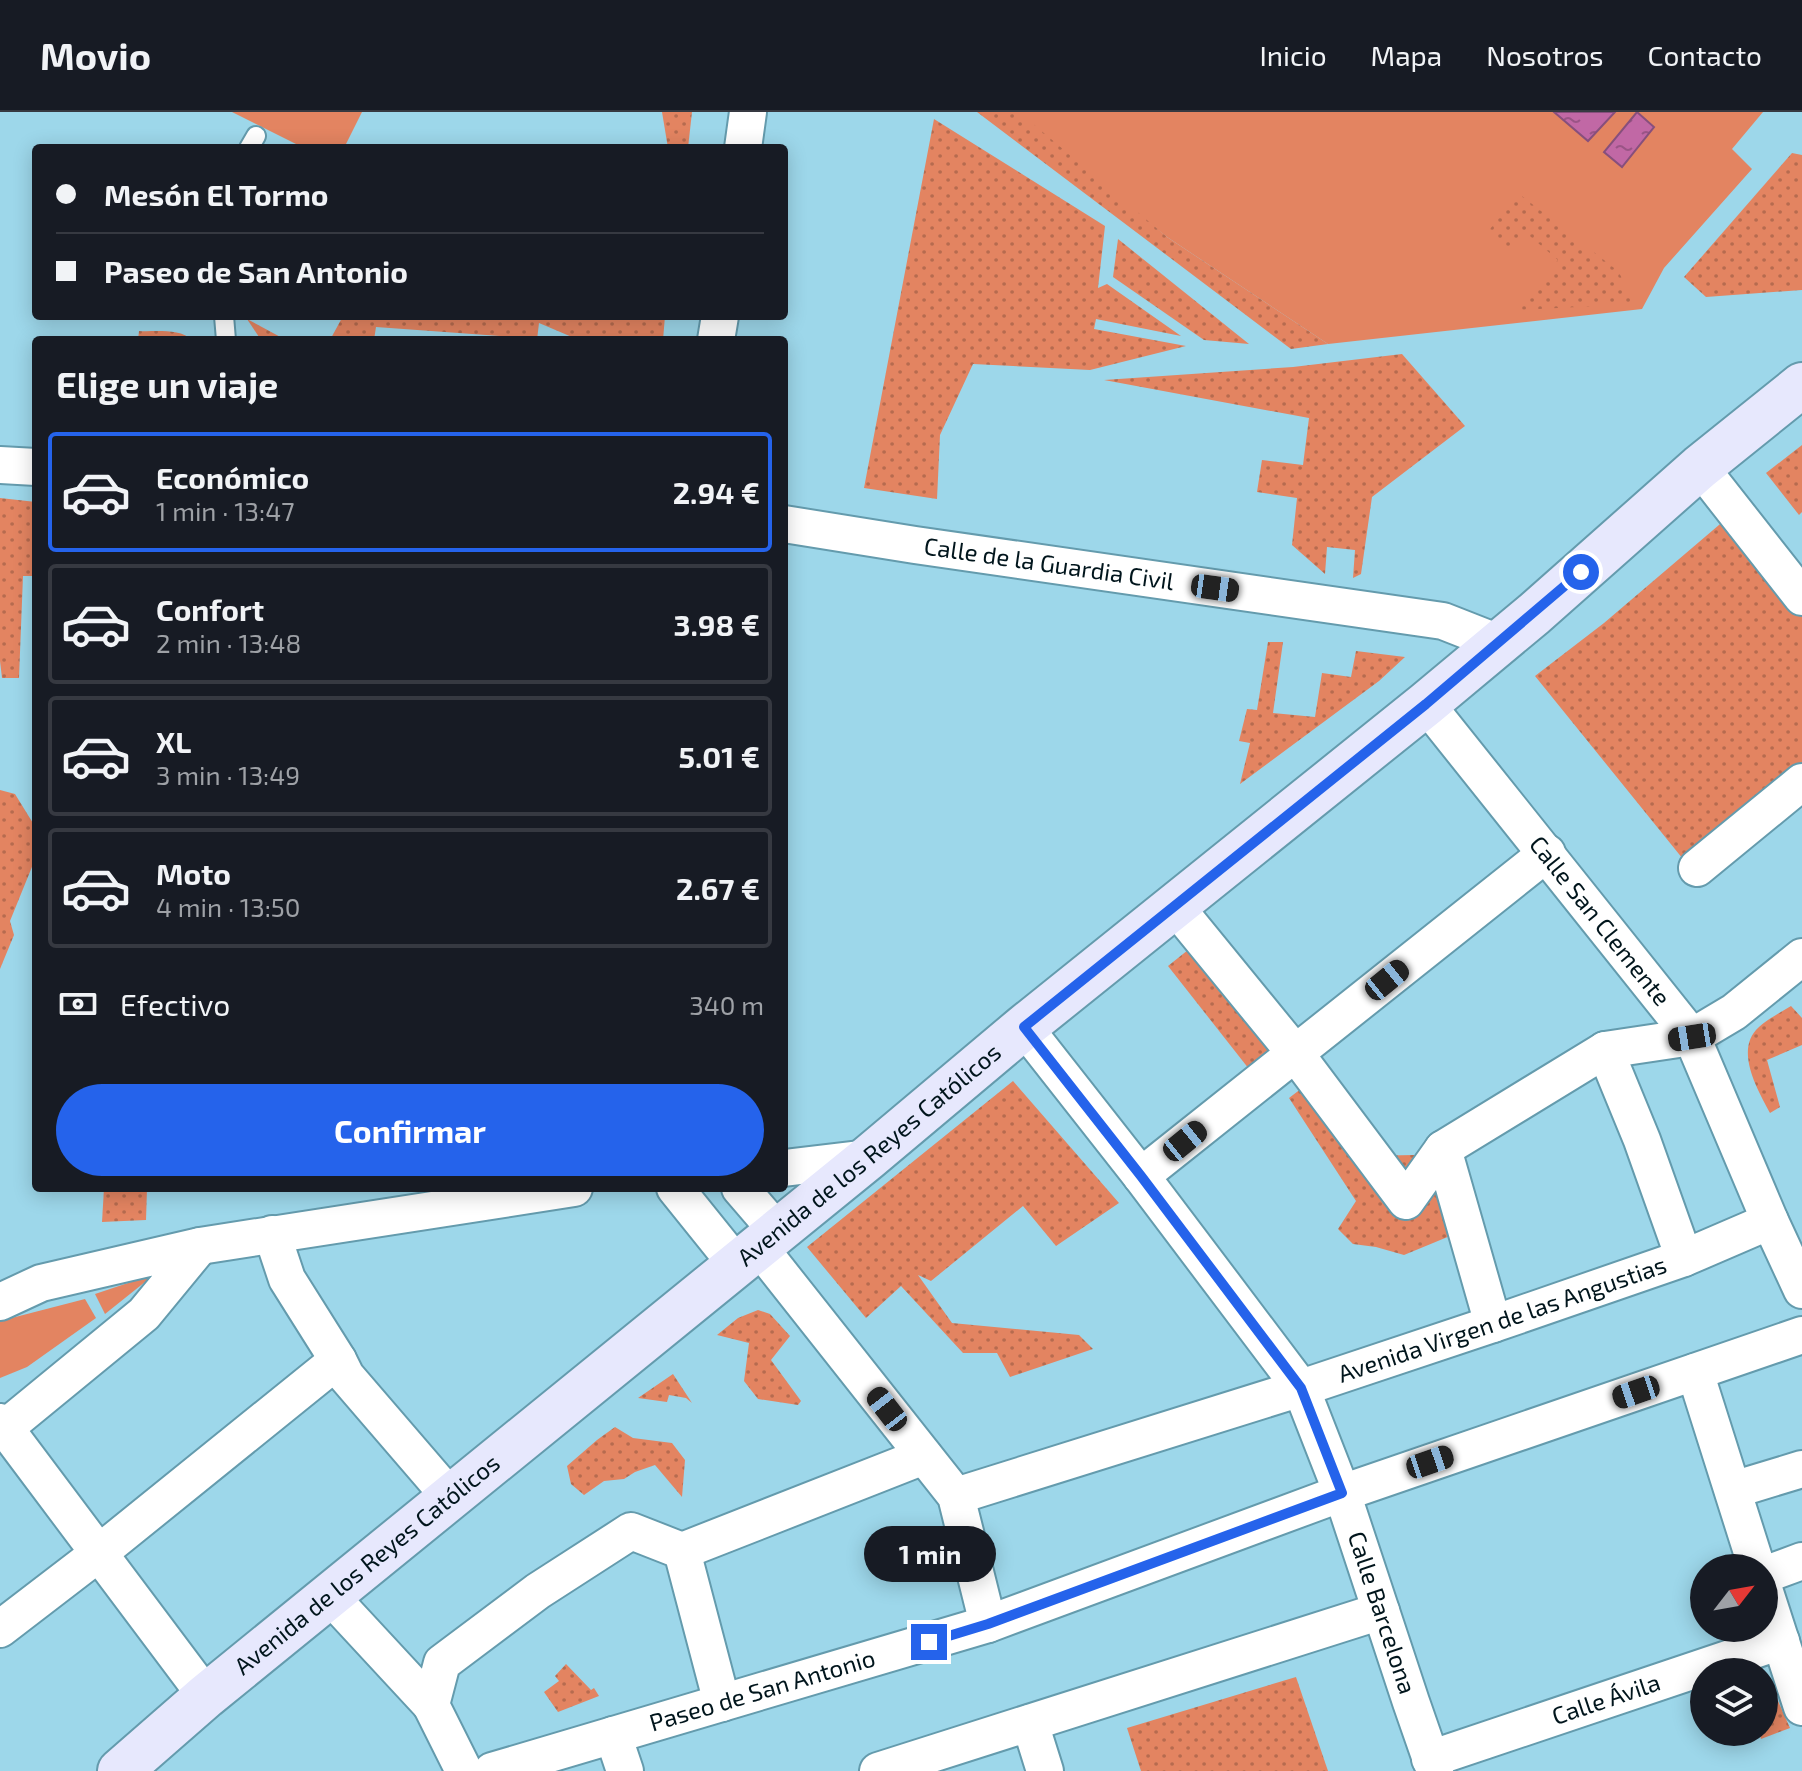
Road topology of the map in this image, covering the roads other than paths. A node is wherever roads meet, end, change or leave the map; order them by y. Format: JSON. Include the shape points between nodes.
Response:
{"nodes":[{"id":1,"x":748,"y":112,"type":"edge"},
{"id":2,"x":744,"y":144,"type":"edge"},
{"id":3,"x":1802,"y":385,"type":"edge"},
{"id":4,"x":0,"y":465,"type":"edge"},
{"id":5,"x":32,"y":467,"type":"edge"},
{"id":6,"x":1700,"y":467,"type":"junction"},
{"id":7,"x":788,"y":525,"type":"edge"},
{"id":8,"x":1802,"y":597,"type":"edge"},
{"id":9,"x":1499,"y":643,"type":"junction"},
{"id":10,"x":1426,"y":704,"type":"junction"},
{"id":11,"x":1802,"y":782,"type":"edge"},
{"id":12,"x":1802,"y":803,"type":"edge"},
{"id":13,"x":1547,"y":853,"type":"junction"},
{"id":14,"x":1174,"y":905,"type":"junction"},
{"id":15,"x":1802,"y":957,"type":"edge"},
{"id":16,"x":1024,"y":1027,"type":"junction"},
{"id":17,"x":1692,"y":1037,"type":"junction"},
{"id":18,"x":1605,"y":1050,"type":"junction"},
{"id":19,"x":1295,"y":1053,"type":"junction"},
{"id":20,"x":1443,"y":1149,"type":"junction"},
{"id":21,"x":868,"y":1158,"type":"junction"},
{"id":22,"x":788,"y":1168,"type":"edge"},
{"id":23,"x":1141,"y":1176,"type":"junction"},
{"id":24,"x":548,"y":1192,"type":"edge"},
{"id":25,"x":680,"y":1192,"type":"edge"},
{"id":26,"x":741,"y":1192,"type":"edge"},
{"id":27,"x":1770,"y":1221,"type":"junction"},
{"id":28,"x":272,"y":1234,"type":"junction"},
{"id":29,"x":200,"y":1246,"type":"junction"},
{"id":30,"x":757,"y":1248,"type":"junction"},
{"id":31,"x":1684,"y":1258,"type":"junction"},
{"id":32,"x":0,"y":1282,"type":"edge"},
{"id":33,"x":41,"y":1283,"type":"junction"},
{"id":34,"x":1802,"y":1290,"type":"edge"},
{"id":35,"x":0,"y":1302,"type":"edge"},
{"id":36,"x":1493,"y":1324,"type":"junction"},
{"id":37,"x":1802,"y":1335,"type":"edge"},
{"id":38,"x":338,"y":1360,"type":"junction"},
{"id":39,"x":1695,"y":1372,"type":"junction"},
{"id":40,"x":1301,"y":1388,"type":"junction"},
{"id":41,"x":2,"y":1427,"type":"edge"},
{"id":42,"x":924,"y":1456,"type":"junction"},
{"id":43,"x":1802,"y":1469,"type":"edge"},
{"id":44,"x":1733,"y":1490,"type":"junction"},
{"id":45,"x":1342,"y":1493,"type":"junction"},
{"id":46,"x":956,"y":1496,"type":"junction"},
{"id":47,"x":451,"y":1498,"type":"junction"},
{"id":48,"x":682,"y":1551,"type":"junction"},
{"id":49,"x":99,"y":1553,"type":"junction"},
{"id":50,"x":1753,"y":1554,"type":"edge"},
{"id":51,"x":1802,"y":1561,"type":"edge"},
{"id":52,"x":1778,"y":1570,"type":"edge"},
{"id":53,"x":330,"y":1596,"type":"junction"},
{"id":54,"x":1381,"y":1611,"type":"junction"},
{"id":55,"x":988,"y":1624,"type":"junction"},
{"id":56,"x":0,"y":1629,"type":"edge"},
{"id":57,"x":1778,"y":1632,"type":"edge"},
{"id":58,"x":1781,"y":1641,"type":"junction"},
{"id":59,"x":206,"y":1696,"type":"junction"},
{"id":60,"x":722,"y":1703,"type":"junction"},
{"id":61,"x":431,"y":1705,"type":"junction"},
{"id":62,"x":1802,"y":1707,"type":"edge"},
{"id":63,"x":1030,"y":1723,"type":"junction"},
{"id":64,"x":613,"y":1735,"type":"junction"},
{"id":65,"x":1433,"y":1765,"type":"edge"},
{"id":66,"x":900,"y":1768,"type":"edge"},
{"id":67,"x":120,"y":1771,"type":"edge"},
{"id":68,"x":464,"y":1771,"type":"edge"},
{"id":69,"x":492,"y":1771,"type":"edge"},
{"id":70,"x":625,"y":1771,"type":"edge"},
{"id":71,"x":1045,"y":1771,"type":"edge"}],
"edges":[{"from":1,"to":2,"type":"street"},
{"from":3,"to":6,"type":"main road","name":"Avenida de los Reyes Católicos"},
{"from":4,"to":5,"type":"street"},
{"from":6,"to":8,"type":"street"},
{"from":6,"to":9,"type":"main road","name":"Avenida de los Reyes Católicos"},
{"from":7,"to":9,"type":"street","name":"Calle de la Guardia Civil","via":[[1443,621]]},
{"from":9,"to":10,"type":"main road","name":"Avenida de los Reyes Católicos"},
{"from":10,"to":13,"type":"street","name":"Calle San Clemente"},
{"from":10,"to":14,"type":"main road","name":"Avenida de los Reyes Católicos"},
{"from":11,"to":12,"type":"street","via":[[1714,865]]},
{"from":13,"to":17,"type":"street","name":"Calle San Clemente"},
{"from":13,"to":19,"type":"street"},
{"from":14,"to":16,"type":"main road","name":"Avenida de los Reyes Católicos"},
{"from":14,"to":19,"type":"street"},
{"from":15,"to":17,"type":"street","via":[[1734,1012]]},
{"from":16,"to":21,"type":"main road","name":"Avenida de los Reyes Católicos"},
{"from":16,"to":23,"type":"street","name":"Calle Barcelona"},
{"from":17,"to":18,"type":"street"},
{"from":17,"to":27,"type":"street","name":"Calle San Clemente"},
{"from":18,"to":20,"type":"street"},
{"from":18,"to":31,"type":"street"},
{"from":19,"to":20,"type":"street","via":[[1406,1201]]},
{"from":19,"to":23,"type":"street"},
{"from":20,"to":36,"type":"street"},
{"from":21,"to":22,"type":"street"},
{"from":21,"to":30,"type":"main road","name":"Avenida de los Reyes Católicos"},
{"from":23,"to":40,"type":"street","name":"Calle Barcelona"},
{"from":24,"to":28,"type":"street"},
{"from":25,"to":30,"type":"street"},
{"from":26,"to":30,"type":"street"},
{"from":27,"to":31,"type":"street","name":"Avenida Virgen de las Angustias"},
{"from":27,"to":34,"type":"street","name":"Calle San Clemente"},
{"from":28,"to":29,"type":"street"},
{"from":28,"to":38,"type":"street","via":[[287,1279]]},
{"from":29,"to":33,"type":"street"},
{"from":29,"to":41,"type":"street","via":[[144,1314]]},
{"from":30,"to":42,"type":"street"},
{"from":30,"to":47,"type":"main road","name":"Avenida de los Reyes Católicos"},
{"from":31,"to":36,"type":"street","name":"Avenida Virgen de las Angustias"},
{"from":32,"to":33,"type":"street"},
{"from":33,"to":35,"type":"street"},
{"from":36,"to":40,"type":"street","name":"Avenida Virgen de las Angustias"},
{"from":37,"to":39,"type":"street","name":"Paseo de San Antonio"},
{"from":38,"to":47,"type":"street"},
{"from":38,"to":49,"type":"street"},
{"from":39,"to":44,"type":"street"},
{"from":39,"to":45,"type":"street","name":"Paseo de San Antonio"},
{"from":40,"to":45,"type":"street","name":"Calle Barcelona"},
{"from":40,"to":46,"type":"street","name":"Avenida Virgen de las Angustias"},
{"from":41,"to":49,"type":"street"},
{"from":42,"to":46,"type":"street"},
{"from":42,"to":48,"type":"street"},
{"from":43,"to":44,"type":"street"},
{"from":44,"to":50,"type":"street"},
{"from":45,"to":54,"type":"street","name":"Calle Barcelona"},
{"from":45,"to":55,"type":"street","name":"Paseo de San Antonio"},
{"from":46,"to":55,"type":"street"},
{"from":47,"to":53,"type":"main road","name":"Avenida de los Reyes Católicos"},
{"from":48,"to":60,"type":"street"},
{"from":48,"to":61,"type":"street","via":[[631,1531],[538,1591],[442,1663]]},
{"from":49,"to":56,"type":"street"},
{"from":49,"to":59,"type":"street"},
{"from":51,"to":52,"type":"street"},
{"from":53,"to":59,"type":"main road","name":"Avenida de los Reyes Católicos"},
{"from":53,"to":61,"type":"street"},
{"from":54,"to":63,"type":"street"},
{"from":54,"to":65,"type":"street","name":"Calle Barcelona"},
{"from":55,"to":60,"type":"street","name":"Paseo de San Antonio"},
{"from":57,"to":58,"type":"street"},
{"from":58,"to":62,"type":"street"},
{"from":58,"to":65,"type":"street","name":"Calle Ávila"},
{"from":59,"to":67,"type":"main road","name":"Avenida de los Reyes Católicos"},
{"from":60,"to":64,"type":"street","name":"Paseo de San Antonio"},
{"from":61,"to":68,"type":"street"},
{"from":63,"to":66,"type":"street"},
{"from":63,"to":71,"type":"street"},
{"from":64,"to":69,"type":"street","name":"Paseo de San Antonio"},
{"from":64,"to":70,"type":"street"}]}
